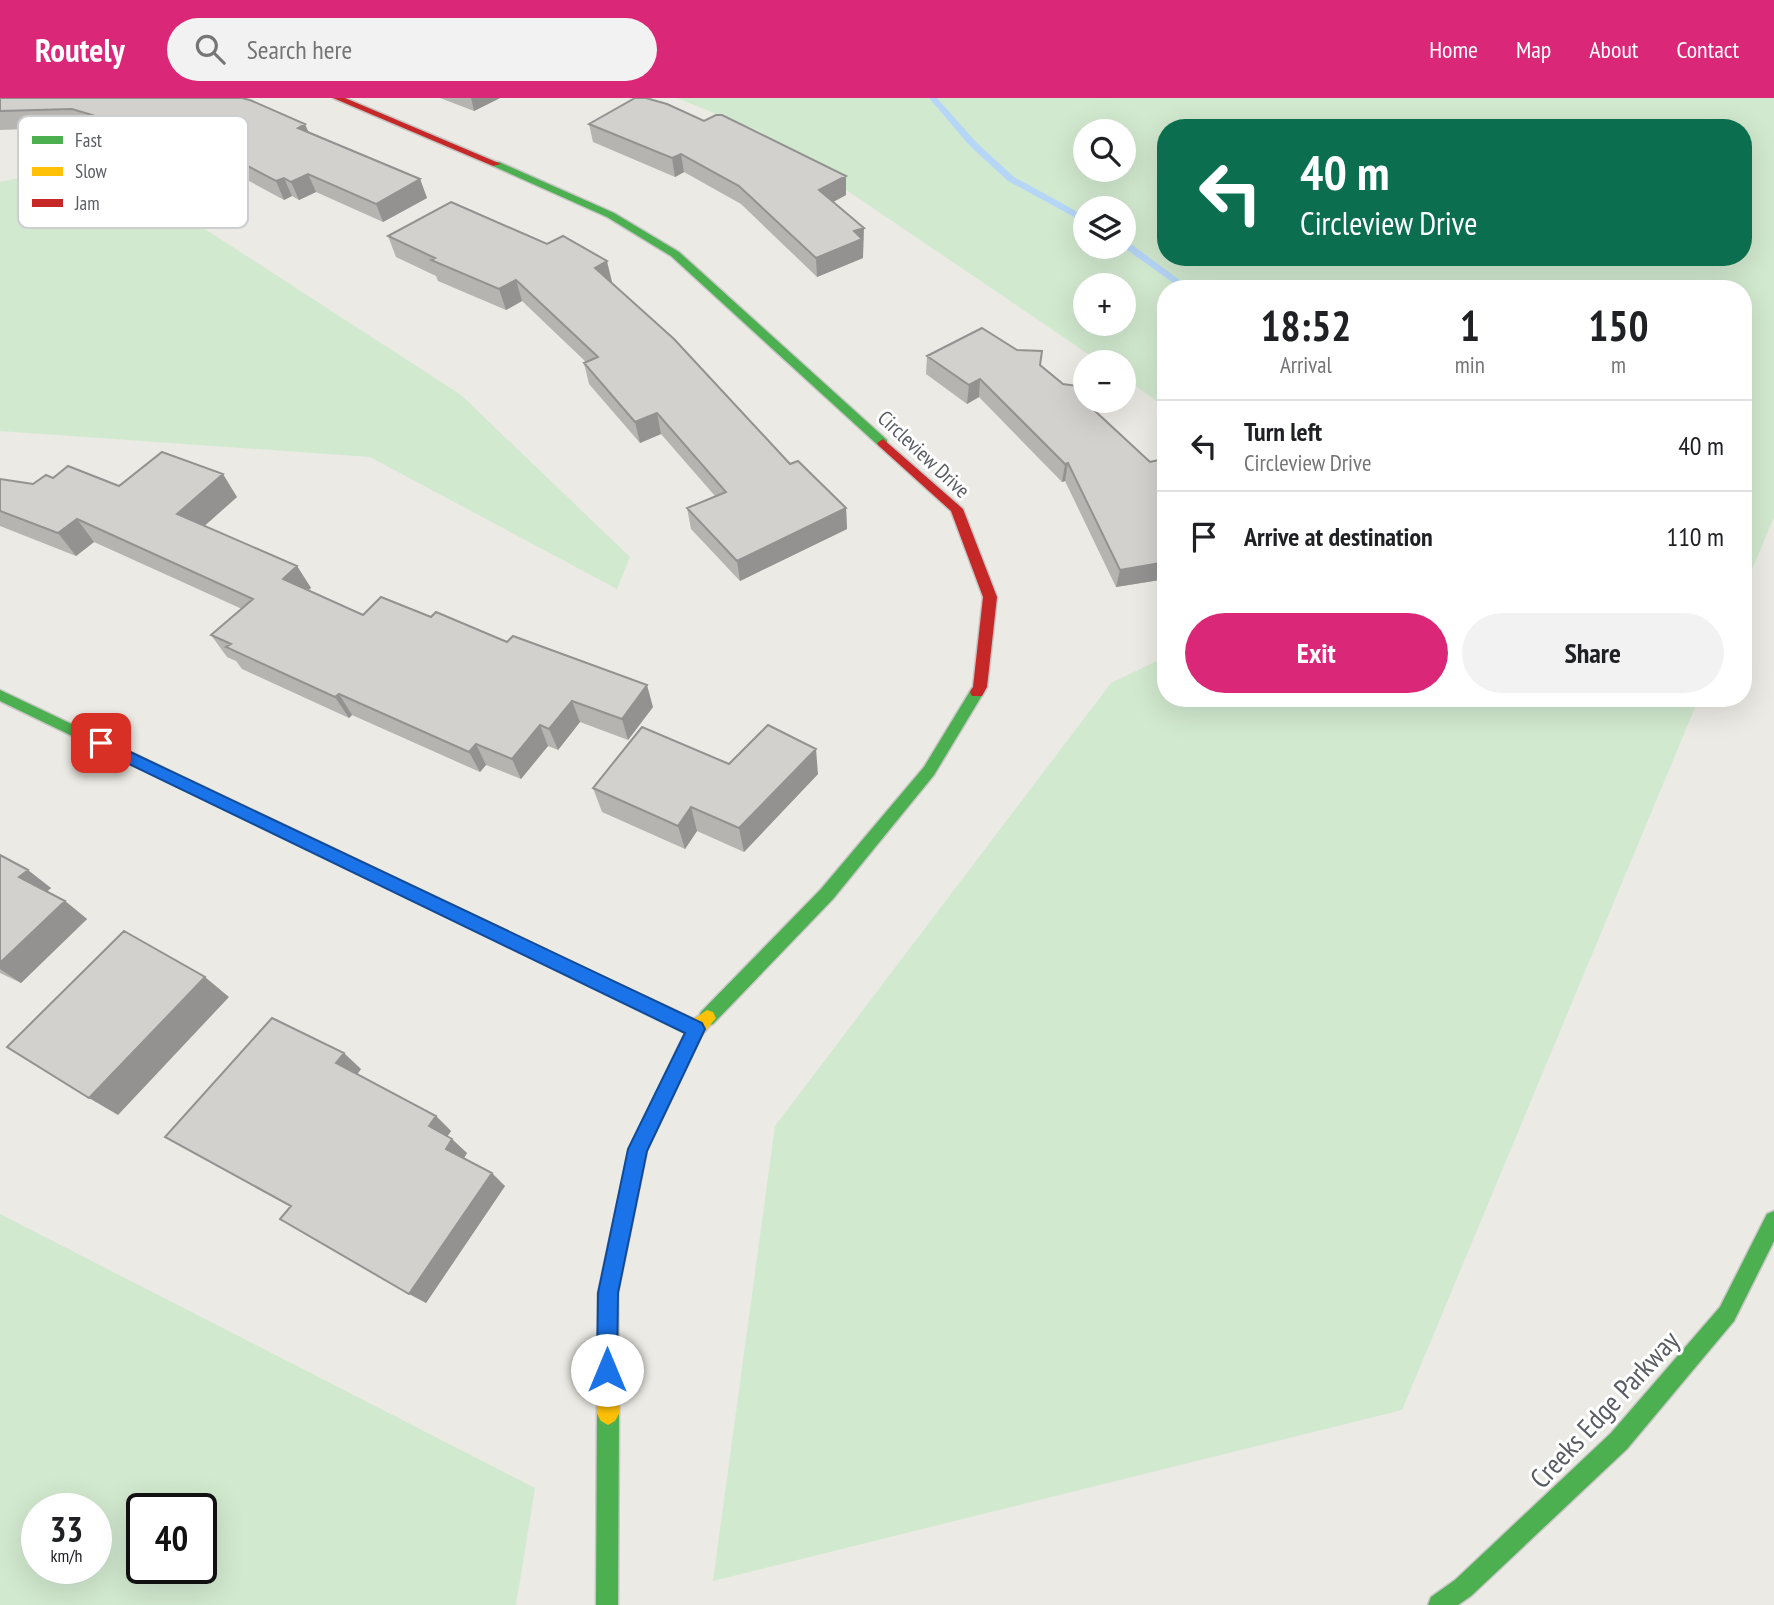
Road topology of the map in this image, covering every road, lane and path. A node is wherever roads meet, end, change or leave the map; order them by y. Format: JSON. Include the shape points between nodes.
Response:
{"nodes":[{"id":1,"x":337,"y":98,"type":"edge"},
{"id":2,"x":0,"y":695,"type":"edge"},
{"id":3,"x":696,"y":1029,"type":"junction"},
{"id":4,"x":1774,"y":1221,"type":"edge"},
{"id":5,"x":607,"y":1605,"type":"edge"},
{"id":6,"x":1439,"y":1605,"type":"edge"}],
"edges":[{"from":1,"to":3,"type":"street","name":"Circleview Drive","via":[[576,197],[639,228],[675,254],[957,509],[990,597],[980,687],[929,771],[827,894]]},
{"from":2,"to":3,"type":"street"},
{"from":3,"to":5,"type":"street","name":"Circleview Drive","via":[[638,1149],[608,1293]]},
{"from":4,"to":6,"type":"street","name":"Creeks Edge Parkway","via":[[1727,1314],[1619,1441],[1463,1588]]}]}
